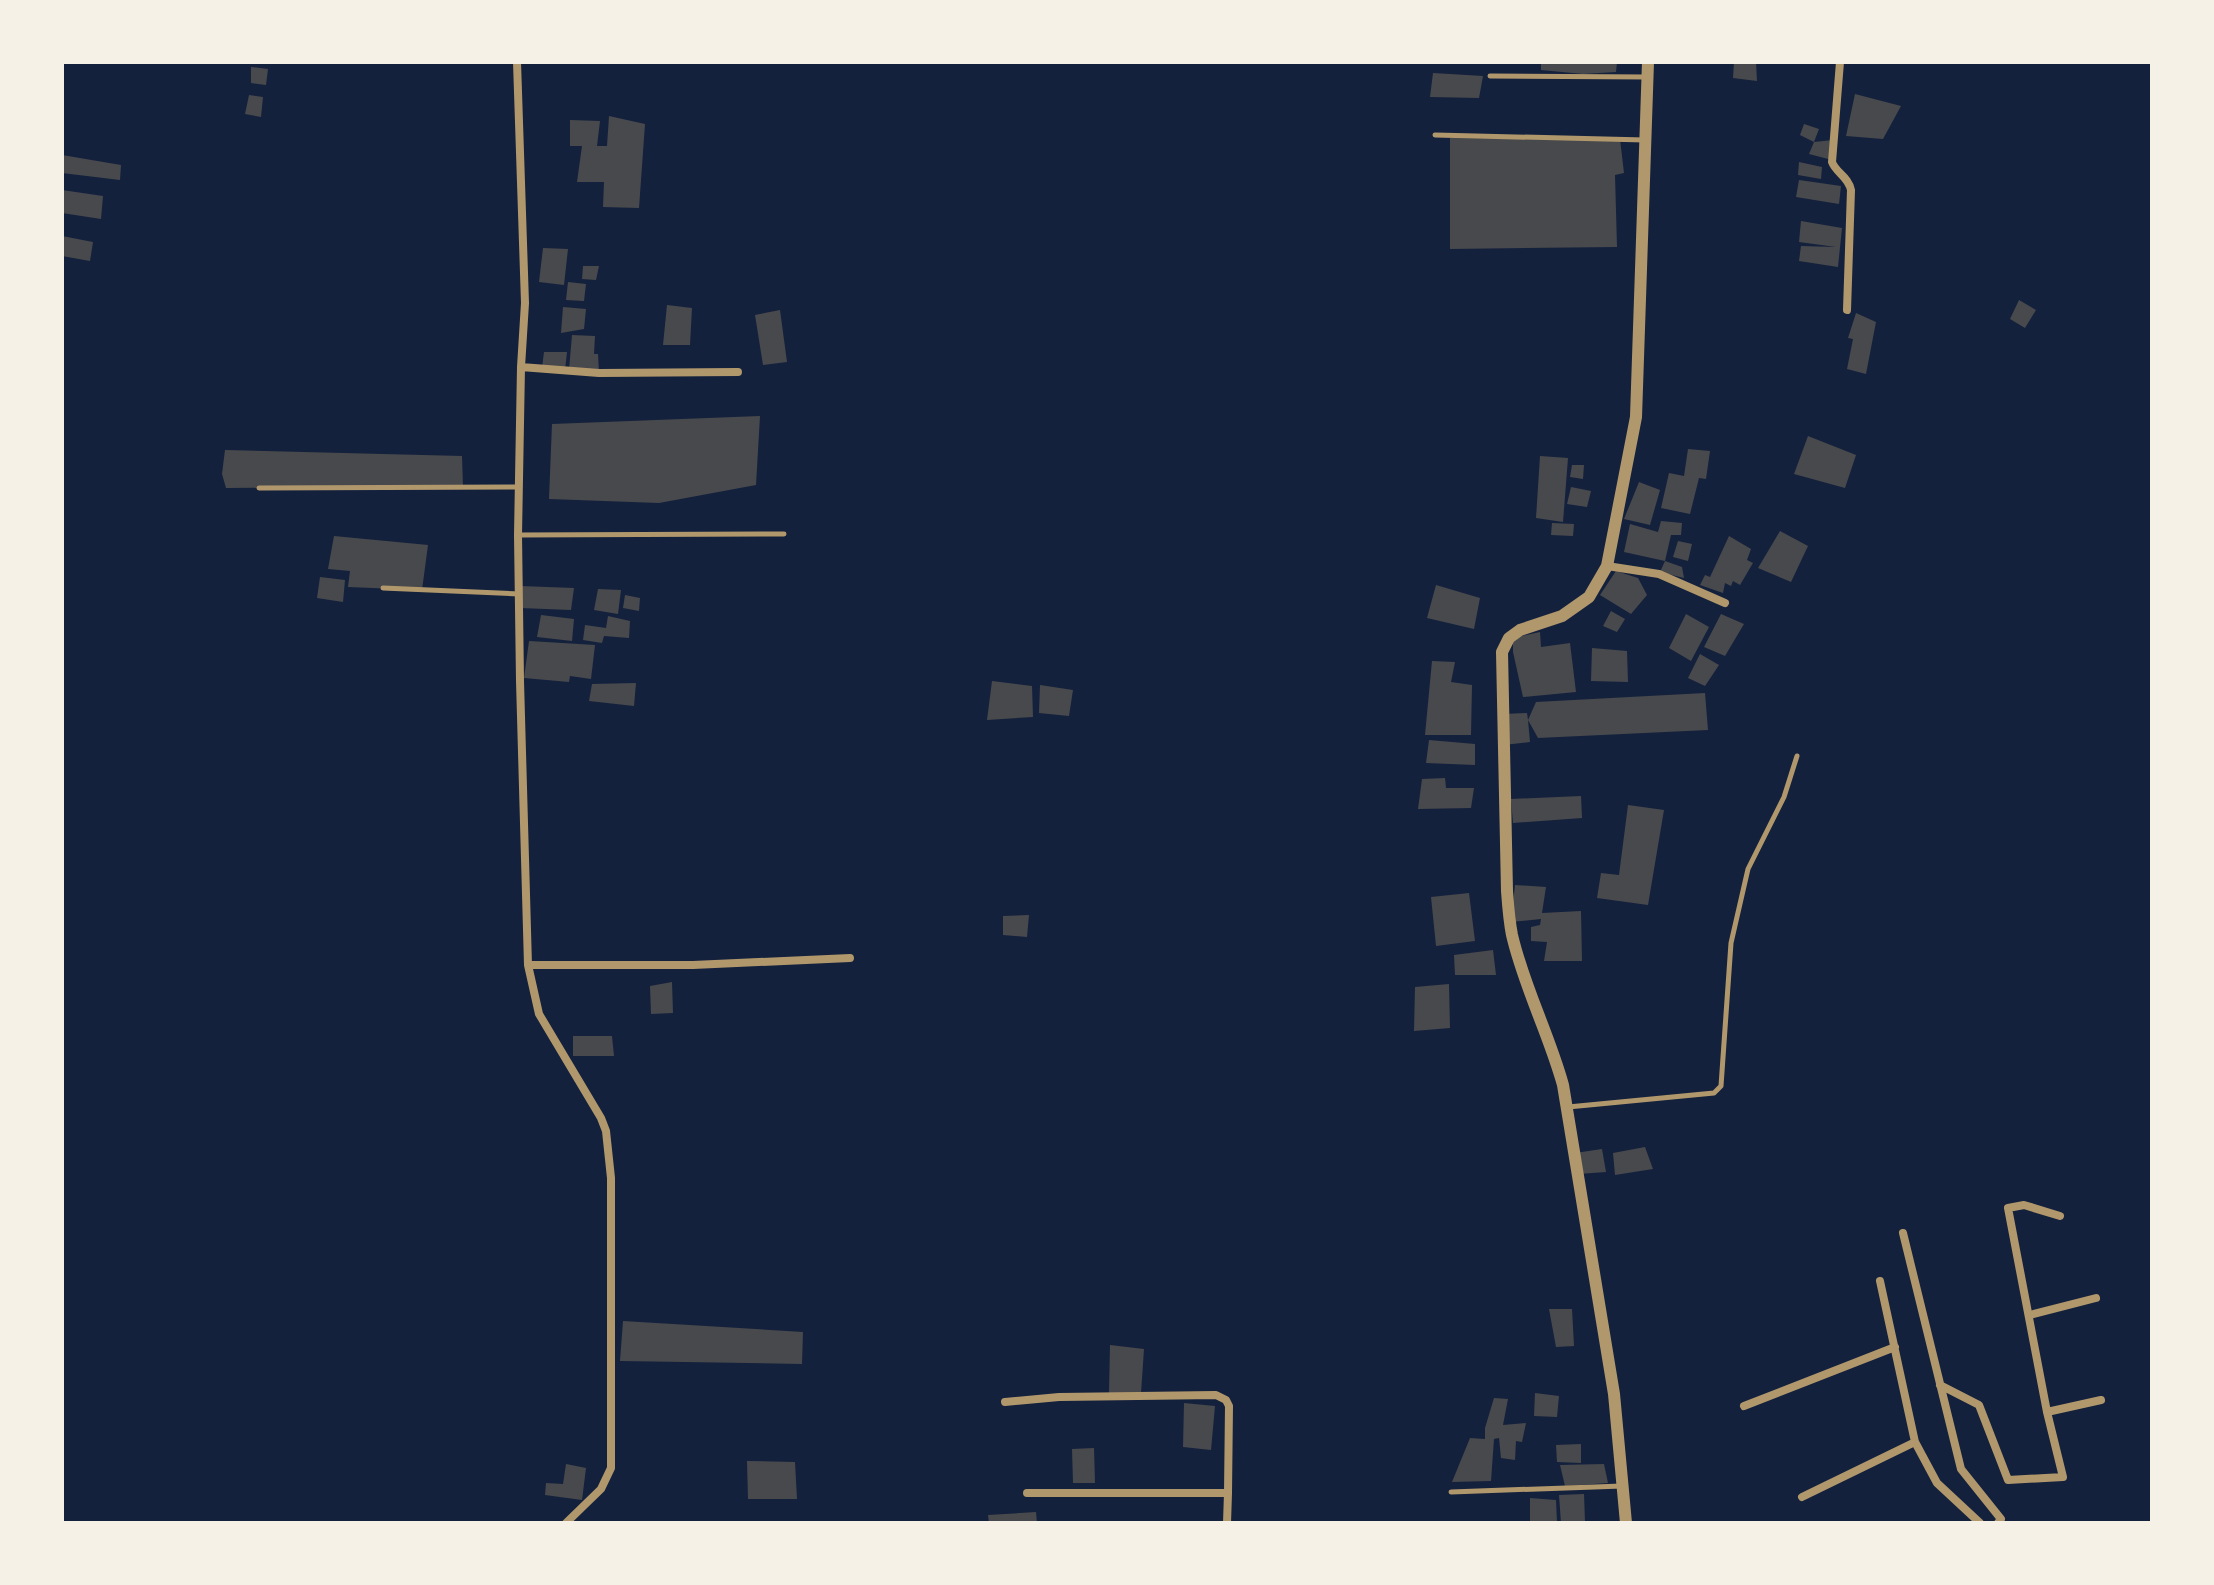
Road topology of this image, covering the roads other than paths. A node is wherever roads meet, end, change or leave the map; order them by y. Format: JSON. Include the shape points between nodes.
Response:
{"nodes":[{"id":1,"x":517,"y":62,"type":"edge"},
{"id":2,"x":1648,"y":62,"type":"edge"},
{"id":3,"x":1840,"y":62,"type":"edge"},
{"id":4,"x":1490,"y":76,"type":"dead end"},
{"id":5,"x":1649,"y":77,"type":"junction"},
{"id":6,"x":1435,"y":135,"type":"dead end"},
{"id":7,"x":1646,"y":140,"type":"junction"},
{"id":8,"x":1847,"y":310,"type":"dead end"},
{"id":9,"x":521,"y":367,"type":"junction"},
{"id":10,"x":738,"y":372,"type":"dead end"},
{"id":11,"x":519,"y":487,"type":"junction"},
{"id":12,"x":259,"y":488,"type":"dead end"},
{"id":13,"x":784,"y":534,"type":"dead end"},
{"id":14,"x":518,"y":535,"type":"junction"},
{"id":15,"x":1607,"y":566,"type":"junction"},
{"id":16,"x":383,"y":588,"type":"dead end"},
{"id":17,"x":520,"y":594,"type":"junction"},
{"id":18,"x":1725,"y":603,"type":"dead end"},
{"id":19,"x":1797,"y":756,"type":"dead end"},
{"id":20,"x":850,"y":958,"type":"dead end"},
{"id":21,"x":528,"y":965,"type":"junction"},
{"id":22,"x":1567,"y":1107,"type":"junction"},
{"id":23,"x":2060,"y":1216,"type":"dead end"},
{"id":24,"x":1903,"y":1233,"type":"dead end"},
{"id":25,"x":1880,"y":1281,"type":"dead end"},
{"id":26,"x":2096,"y":1298,"type":"dead end"},
{"id":27,"x":2030,"y":1315,"type":"junction"},
{"id":28,"x":1895,"y":1347,"type":"junction"},
{"id":29,"x":1940,"y":1385,"type":"junction"},
{"id":30,"x":2101,"y":1400,"type":"dead end"},
{"id":31,"x":1005,"y":1402,"type":"dead end"},
{"id":32,"x":1744,"y":1406,"type":"dead end"},
{"id":33,"x":2047,"y":1412,"type":"junction"},
{"id":34,"x":1915,"y":1442,"type":"junction"},
{"id":35,"x":1623,"y":1486,"type":"junction"},
{"id":36,"x":1451,"y":1492,"type":"dead end"},
{"id":37,"x":1027,"y":1493,"type":"dead end"},
{"id":38,"x":1228,"y":1493,"type":"junction"},
{"id":39,"x":1802,"y":1497,"type":"dead end"},
{"id":40,"x":566,"y":1523,"type":"edge"},
{"id":41,"x":1227,"y":1523,"type":"edge"},
{"id":42,"x":1626,"y":1523,"type":"edge"},
{"id":43,"x":1980,"y":1523,"type":"edge"},
{"id":44,"x":1998,"y":1523,"type":"edge"}],
"edges":[{"from":1,"to":9,"type":"street","via":[[525,303]]},
{"from":2,"to":5,"type":"street"},
{"from":3,"to":8,"type":"street","via":[[1832,162],[1851,190]]},
{"from":4,"to":5,"type":"lane"},
{"from":5,"to":7,"type":"street"},
{"from":6,"to":7,"type":"lane"},
{"from":7,"to":15,"type":"street","via":[[1636,417]]},
{"from":9,"to":10,"type":"street","via":[[599,373]]},
{"from":9,"to":11,"type":"street"},
{"from":11,"to":12,"type":"lane"},
{"from":11,"to":14,"type":"street"},
{"from":13,"to":14,"type":"lane"},
{"from":14,"to":17,"type":"street"},
{"from":15,"to":18,"type":"street","via":[[1659,574]]},
{"from":15,"to":22,"type":"street","via":[[1589,597],[1562,616],[1520,630],[1502,652],[1510,922],[1552,1044]]},
{"from":16,"to":17,"type":"lane"},
{"from":17,"to":21,"type":"street"},
{"from":19,"to":22,"type":"lane","via":[[1784,797],[1748,869],[1734,928],[1721,1086],[1714,1093]]},
{"from":20,"to":21,"type":"street"},
{"from":21,"to":40,"type":"street","via":[[539,1014],[601,1118],[611,1178],[611,1468],[601,1489]]},
{"from":22,"to":35,"type":"street","via":[[1614,1394]]},
{"from":23,"to":27,"type":"street","via":[[2024,1205],[2008,1208]]},
{"from":24,"to":29,"type":"street"},
{"from":25,"to":28,"type":"street"},
{"from":26,"to":27,"type":"street"},
{"from":27,"to":33,"type":"street"},
{"from":28,"to":32,"type":"street"},
{"from":28,"to":34,"type":"street"},
{"from":29,"to":33,"type":"street","via":[[1979,1405],[2008,1480],[2063,1477]]},
{"from":29,"to":44,"type":"street","via":[[1961,1469],[2001,1519]]},
{"from":30,"to":33,"type":"street"},
{"from":31,"to":38,"type":"street","via":[[1216,1395],[1229,1406]]},
{"from":34,"to":39,"type":"street"},
{"from":34,"to":43,"type":"street","via":[[1937,1483]]},
{"from":35,"to":36,"type":"lane"},
{"from":35,"to":42,"type":"street"},
{"from":37,"to":38,"type":"street"},
{"from":38,"to":41,"type":"street"}]}
